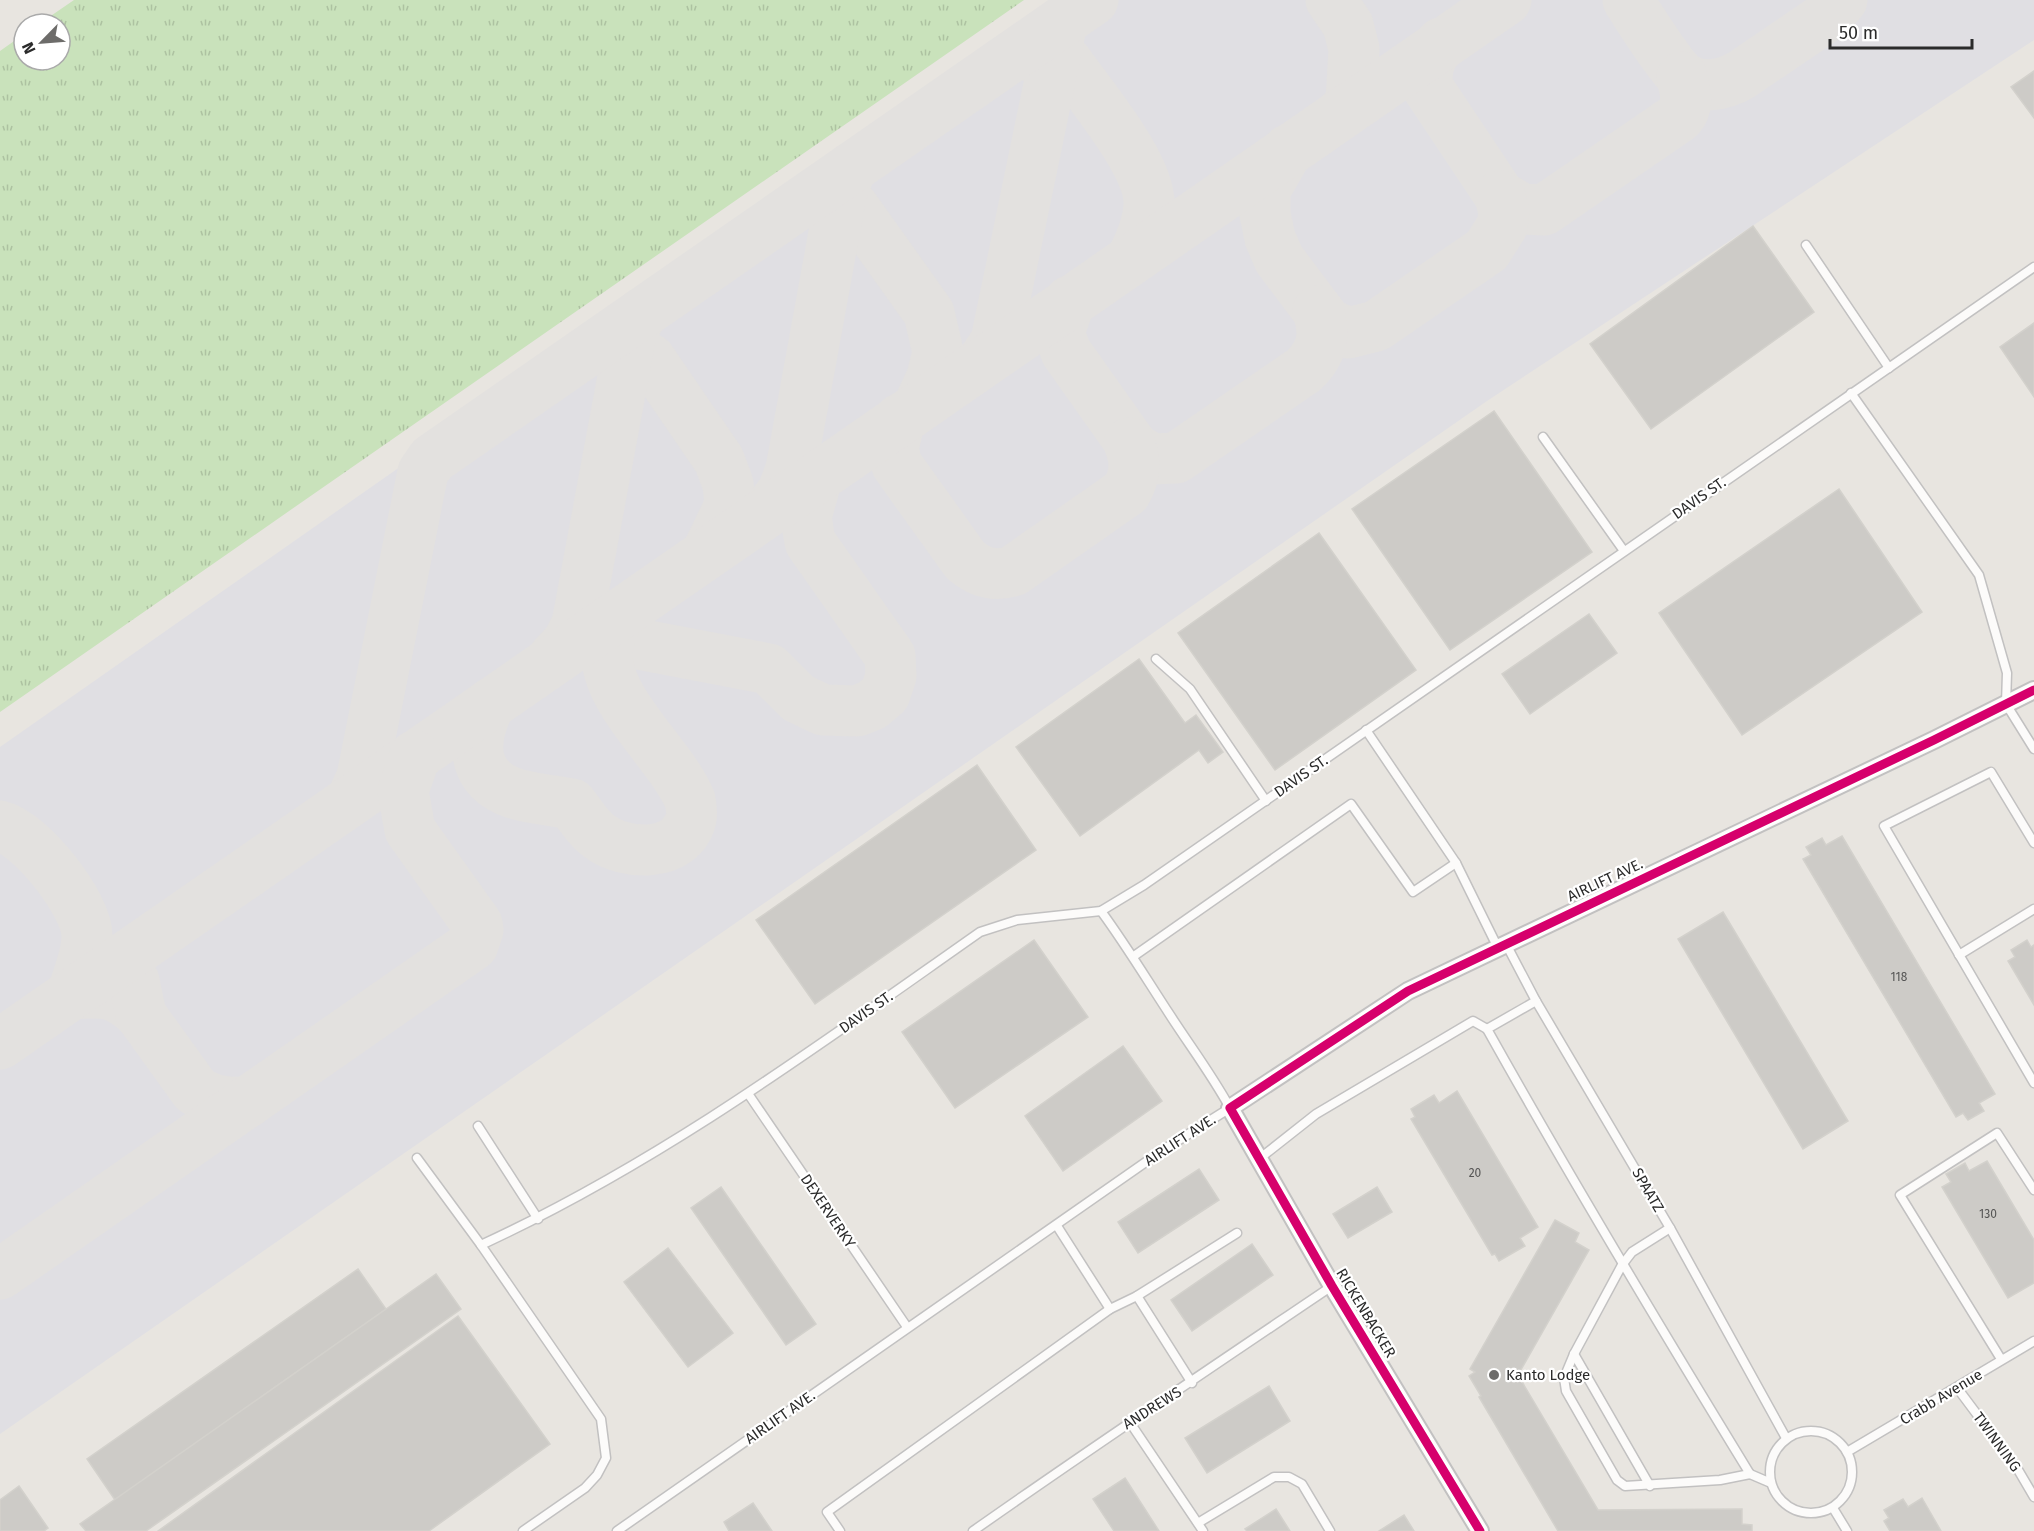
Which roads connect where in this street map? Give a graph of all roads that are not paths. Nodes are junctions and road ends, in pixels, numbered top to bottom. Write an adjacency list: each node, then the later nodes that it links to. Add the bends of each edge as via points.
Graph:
1 (1806, 245): 3 (lane)
2 (2034, 267): 3 (lane, DAVIS ST.)
3 (1889, 368): 4 (lane, DAVIS ST.)
4 (1851, 393): 6 (lane, DAVIS ST.); 10 (lane, via 1979,575 2007,674)
5 (1543, 436): 6 (lane)
6 (1624, 551): 11 (lane, DAVIS ST.)
7 (1156, 658): 13 (lane, via 1190,689)
8 (2034, 690): 10 (street, AIRLIFT AVE.)
9 (2034, 695): 10 (street, AIRLIFT AVE.)
10 (2006, 704): 12 (lane); 18 (street, AIRLIFT AVE.)
11 (1366, 730): 13 (lane, DAVIS ST.); 15 (lane, SPAATZ)
12 (2034, 749)
13 (1266, 801): 17 (lane, DAVIS ST.)
14 (2034, 843): 19 (lane, via 1991,772 1884,826)
15 (1456, 863): 18 (lane, SPAATZ); 20 (lane, via 1413,892 1351,804)
16 (2034, 909): 19 (lane)
17 (1101, 911): 20 (lane); 24 (lane, DAVIS ST., via 1017,920 980,932)
18 (1502, 946): 21 (lane, SPAATZ); 25 (street, AIRLIFT AVE., via 1408,991)
19 (1959, 955): 23 (lane)
20 (1134, 956): 25 (lane)
21 (1536, 1001): 22 (lane); 32 (lane, SPAATZ)
22 (1487, 1029): 28 (lane, via 1473,1021 1316,1114); 35 (lane)
23 (2034, 1083)
24 (749, 1095): 30 (lane, DAVIS ST.); 39 (lane, DEXERVERKY)
25 (1230, 1108): 28 (street, RICKENBACKER); 31 (lane, AIRLIFT AVE., via 1163,1150)
26 (478, 1126): 30 (lane)
27 (417, 1158): 34 (lane)
28 (1259, 1159): 36 (street, RICKENBACKER)
29 (2034, 1190): 42 (lane, via 1997,1133 1900,1195)
30 (538, 1219): 34 (lane, DAVIS ST.)
31 (1057, 1226): 38 (lane); 39 (lane, AIRLIFT AVE.)
32 (1670, 1228): 35 (lane, via 1632,1252); 46 (lane, SPAATZ)
33 (1237, 1233): 37 (lane)
34 (482, 1245): 54 (lane, via 601,1419 606,1440 606,1458 597,1475 585,1488)
35 (1622, 1265): 41 (lane); 48 (lane)
36 (1332, 1286): 43 (lane, ANDREWS); 59 (street, RICKENBACKER)
37 (1137, 1296): 38 (lane); 43 (lane)
38 (1110, 1309): 56 (lane, via 826,1512)
39 (908, 1327): 55 (lane, AIRLIFT AVE.)
40 (2034, 1341): 42 (lane, Crabb Avenue)
41 (1574, 1353): 50 (lane); 50 (lane, via 1564,1378 1566,1390 1617,1480 1625,1486)
42 (2001, 1359): 44 (lane, Crabb Avenue)
43 (1192, 1383): 45 (lane, ANDREWS)
44 (1958, 1389): 47 (lane, Crabb Avenue); 51 (lane, TWINNING)
45 (1129, 1421): 53 (lane); 57 (lane, ANDREWS)
46 (1786, 1438): 47 (lane, via 1816,1431 1839,1442); 49 (lane, via 1773,1455)
47 (1847, 1452): 52 (lane, via 1852,1464 1851,1482)
48 (1750, 1474): 49 (lane); 50 (lane)
49 (1771, 1483): 52 (lane, via 1784,1504 1796,1511 1808,1514)
50 (1650, 1486)
51 (2034, 1497)
52 (1833, 1508): 60 (lane)
53 (1200, 1527): 58 (lane, via 1274,1477 1289,1477 1302,1484)
54 (523, 1531)
55 (617, 1531)
56 (840, 1531)
57 (973, 1531)
58 (1330, 1531)
59 (1480, 1531)
60 (1847, 1531)

